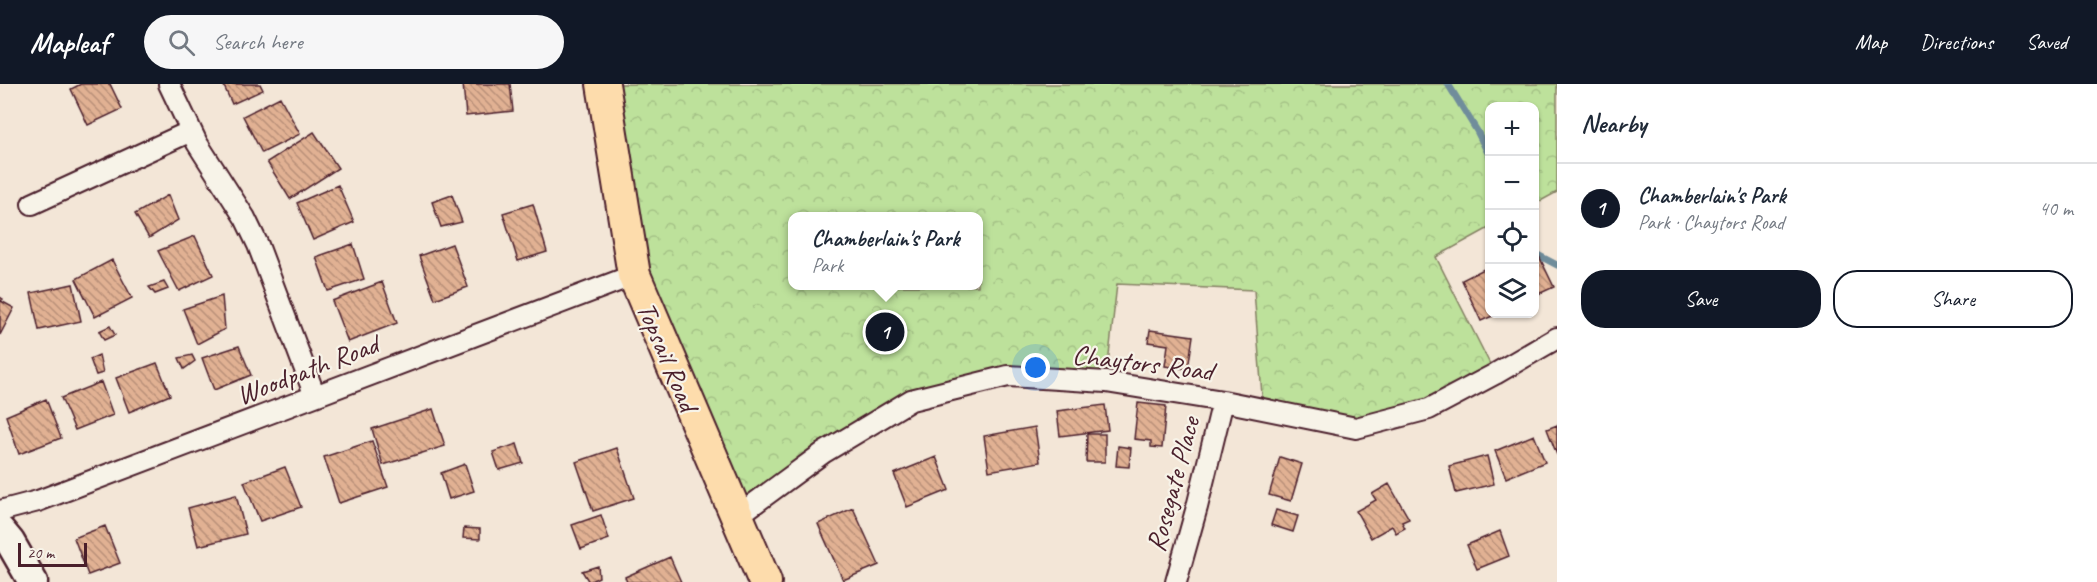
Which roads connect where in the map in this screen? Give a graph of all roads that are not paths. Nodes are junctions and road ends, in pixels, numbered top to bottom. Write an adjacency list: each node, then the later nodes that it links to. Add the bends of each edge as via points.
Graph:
1 (169, 84): 3 (street)
2 (603, 84): 5 (main road, Topsail Road)
3 (191, 131): 4 (street); 7 (street, via 258,245)
4 (32, 204)
5 (634, 275): 7 (street, Woodpath Road); 10 (main road, Topsail Road)
6 (1557, 338): 8 (street, Chaytors Road, via 1429,409 1356,428)
7 (315, 396): 9 (street, Woodpath Road, via 38,501)
8 (1223, 401): 10 (street, Chaytors Road, via 1106,382 1008,376 911,400 823,453); 14 (street, Rosegate Place)
9 (0, 511)
10 (736, 517): 13 (main road, Topsail Road)
11 (0, 530): 12 (street)
12 (33, 582)
13 (765, 582)
14 (1176, 582)

